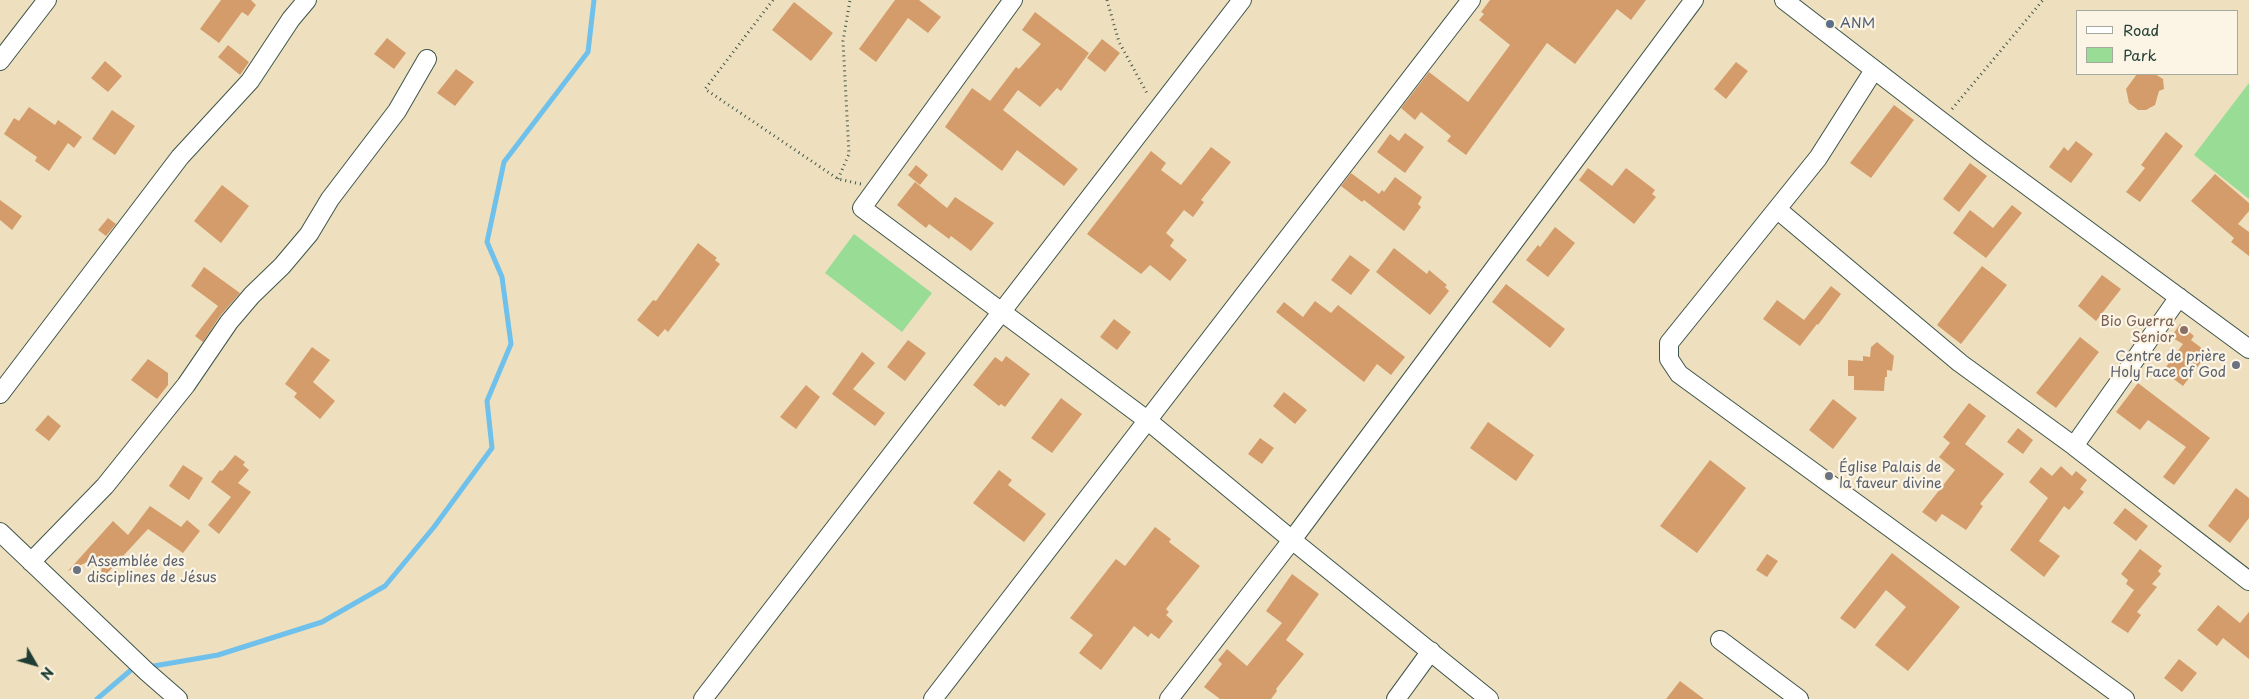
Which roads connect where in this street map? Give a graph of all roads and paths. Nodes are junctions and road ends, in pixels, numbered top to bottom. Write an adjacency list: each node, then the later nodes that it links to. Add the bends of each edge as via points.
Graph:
1 (47, 0): 13 (street)
2 (306, 0): 23 (street, via 250,81 180,157)
3 (772, 0): 17 (path, via 705,89)
4 (850, 0): 17 (path, via 843,41 850,154)
5 (1013, 0): 18 (street)
6 (1107, 0): 15 (path, via 1119,42)
7 (1242, 0): 15 (street)
8 (1471, 0): 24 (street)
9 (1694, 0): 27 (street)
10 (1784, 0): 14 (street)
11 (2042, 0): 16 (path)
12 (428, 59): 28 (street, via 397,111 330,199 309,234 229,322 186,385 105,486)
13 (0, 61)
14 (1874, 70): 16 (street); 19 (street, via 1818,158)
15 (1156, 111): 21 (street)
16 (1942, 122): 20 (street)
17 (838, 179): 18 (path)
18 (876, 187): 21 (street, via 862,208)
19 (1778, 210): 25 (street, via 1960,362); 39 (street, via 1669,343 1669,359 1679,374)
20 (2179, 297): 22 (street); 25 (street)
21 (1002, 313): 24 (street); 33 (street)
22 (2249, 349)
23 (0, 394)
24 (1147, 420): 27 (street); 34 (street)
25 (2074, 446): 29 (street)
26 (0, 532): 28 (street)
27 (1292, 540): 31 (street); 35 (street)
28 (31, 562): 32 (street)
29 (2249, 581)
30 (1720, 640): 38 (street)
31 (1431, 651): 36 (street); 37 (street)
32 (178, 699)
33 (703, 699)
34 (933, 699)
35 (1169, 699)
36 (1396, 699)
37 (1489, 699)
38 (1799, 699)
39 (2125, 699)

